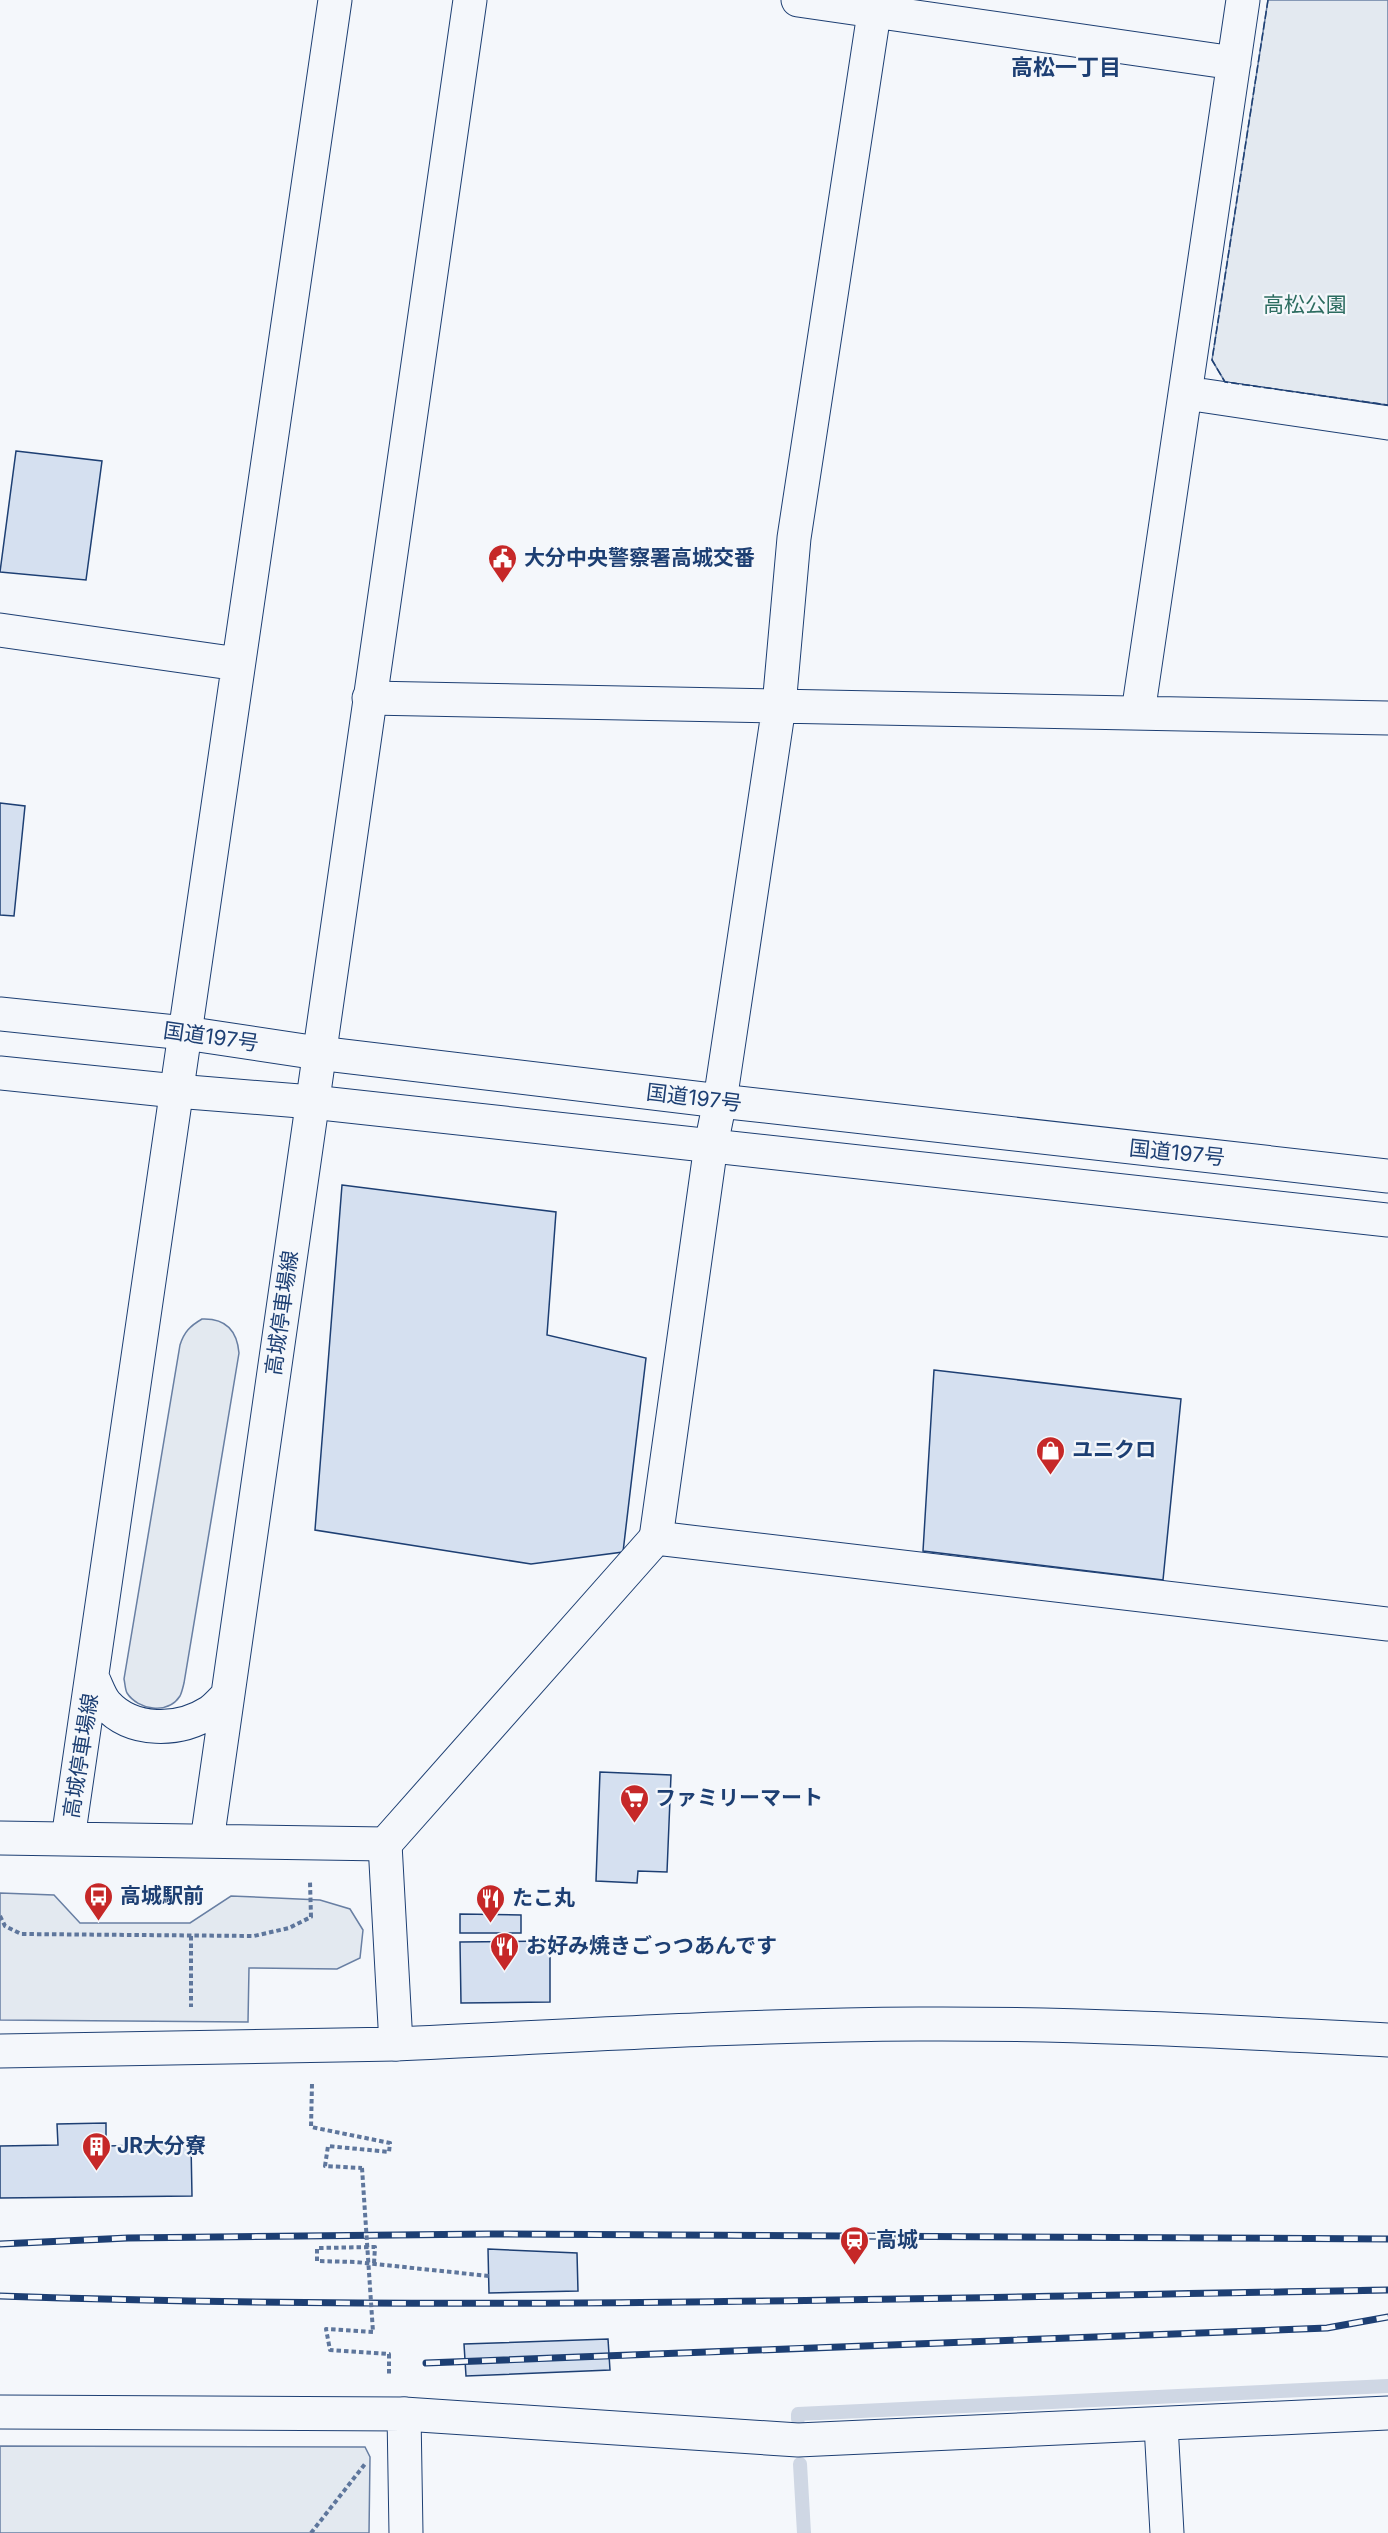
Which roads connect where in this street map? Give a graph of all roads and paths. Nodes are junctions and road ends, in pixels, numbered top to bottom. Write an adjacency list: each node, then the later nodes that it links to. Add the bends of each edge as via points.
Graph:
1 (335, 0): 10 (main road, 高城停車場線)
2 (470, 0): 11 (main road, 高城停車場線)
3 (798, 0): 5 (main road)
4 (1244, 0): 6 (main road)
5 (876, 6): 6 (main road); 12 (main road, via 794,538)
6 (1234, 63): 7 (main road)
7 (1186, 393): 8 (main road); 13 (main road)
8 (1388, 423)
9 (0, 630): 10 (main road)
10 (238, 664): 16 (main road, 高城停車場線)
11 (369, 698): 12 (main road); 17 (main road, 高城停車場線)
12 (779, 706): 13 (main road); 20 (main road)
13 (1138, 713): 14 (main road)
14 (1388, 718)
15 (0, 1014): 16 (main road, 国道197号)
16 (185, 1033): 17 (main road, 国道197号); 19 (main road, 高城停車場線)
17 (318, 1053): 20 (main road, 国道197号); 21 (main road, 高城停車場線)
18 (0, 1073): 19 (main road, 国道197号)
19 (176, 1091): 21 (main road, 国道197号); 27 (main road, 高城停車場線)
20 (720, 1101): 22 (main road); 23 (main road, 国道197号)
21 (312, 1102): 22 (main road, 国道197号); 28 (main road, 高城停車場線)
22 (711, 1145): 24 (main road, 国道197号); 25 (main road)
23 (1388, 1176)
24 (1388, 1220)
25 (656, 1538): 26 (main road); 33 (main road)
26 (1388, 1624)
27 (93, 1679): 28 (main road, via 105,1703 124,1719 153,1728 183,1723 211,1712); 30 (main road, 高城停車場線)
28 (227, 1696): 31 (main road, 高城停車場線)
29 (0, 1838): 30 (main road)
30 (68, 1839): 31 (main road, 高城停車場線)
31 (207, 1841): 32 (main road)
32 (309, 1842): 33 (main road); 35 (path, via 311,1917 289,1928 254,1936)
33 (385, 1844): 37 (main road)
34 (0, 1916): 35 (path, via 5,1926 21,1934)
35 (190, 1936): 39 (path)
36 (1388, 2040): 37 (main road, via 1177,2029 919,2024)
37 (396, 2044): 38 (main road)
38 (313, 2046): 39 (main road); 41 (path, bridge, via 311,2127 390,2143 389,2152 328,2146 325,2166 362,2168)
39 (191, 2048): 40 (main road)
40 (0, 2051)
41 (367, 2248): 42 (path, bridge, via 375,2247); 42 (path, via 317,2248 317,2261); 44 (path, bridge, via 374,2331 326,2329 330,2350)
42 (374, 2263): 43 (path)
43 (489, 2277)
44 (389, 2354)
45 (0, 2412): 47 (main road)
46 (1388, 2413): 48 (main road)
47 (404, 2414): 48 (main road, via 798,2440); 49 (path); 50 (main road)
48 (1161, 2425): 51 (main road)
49 (311, 2533)
50 (406, 2533)
51 (1167, 2533)

